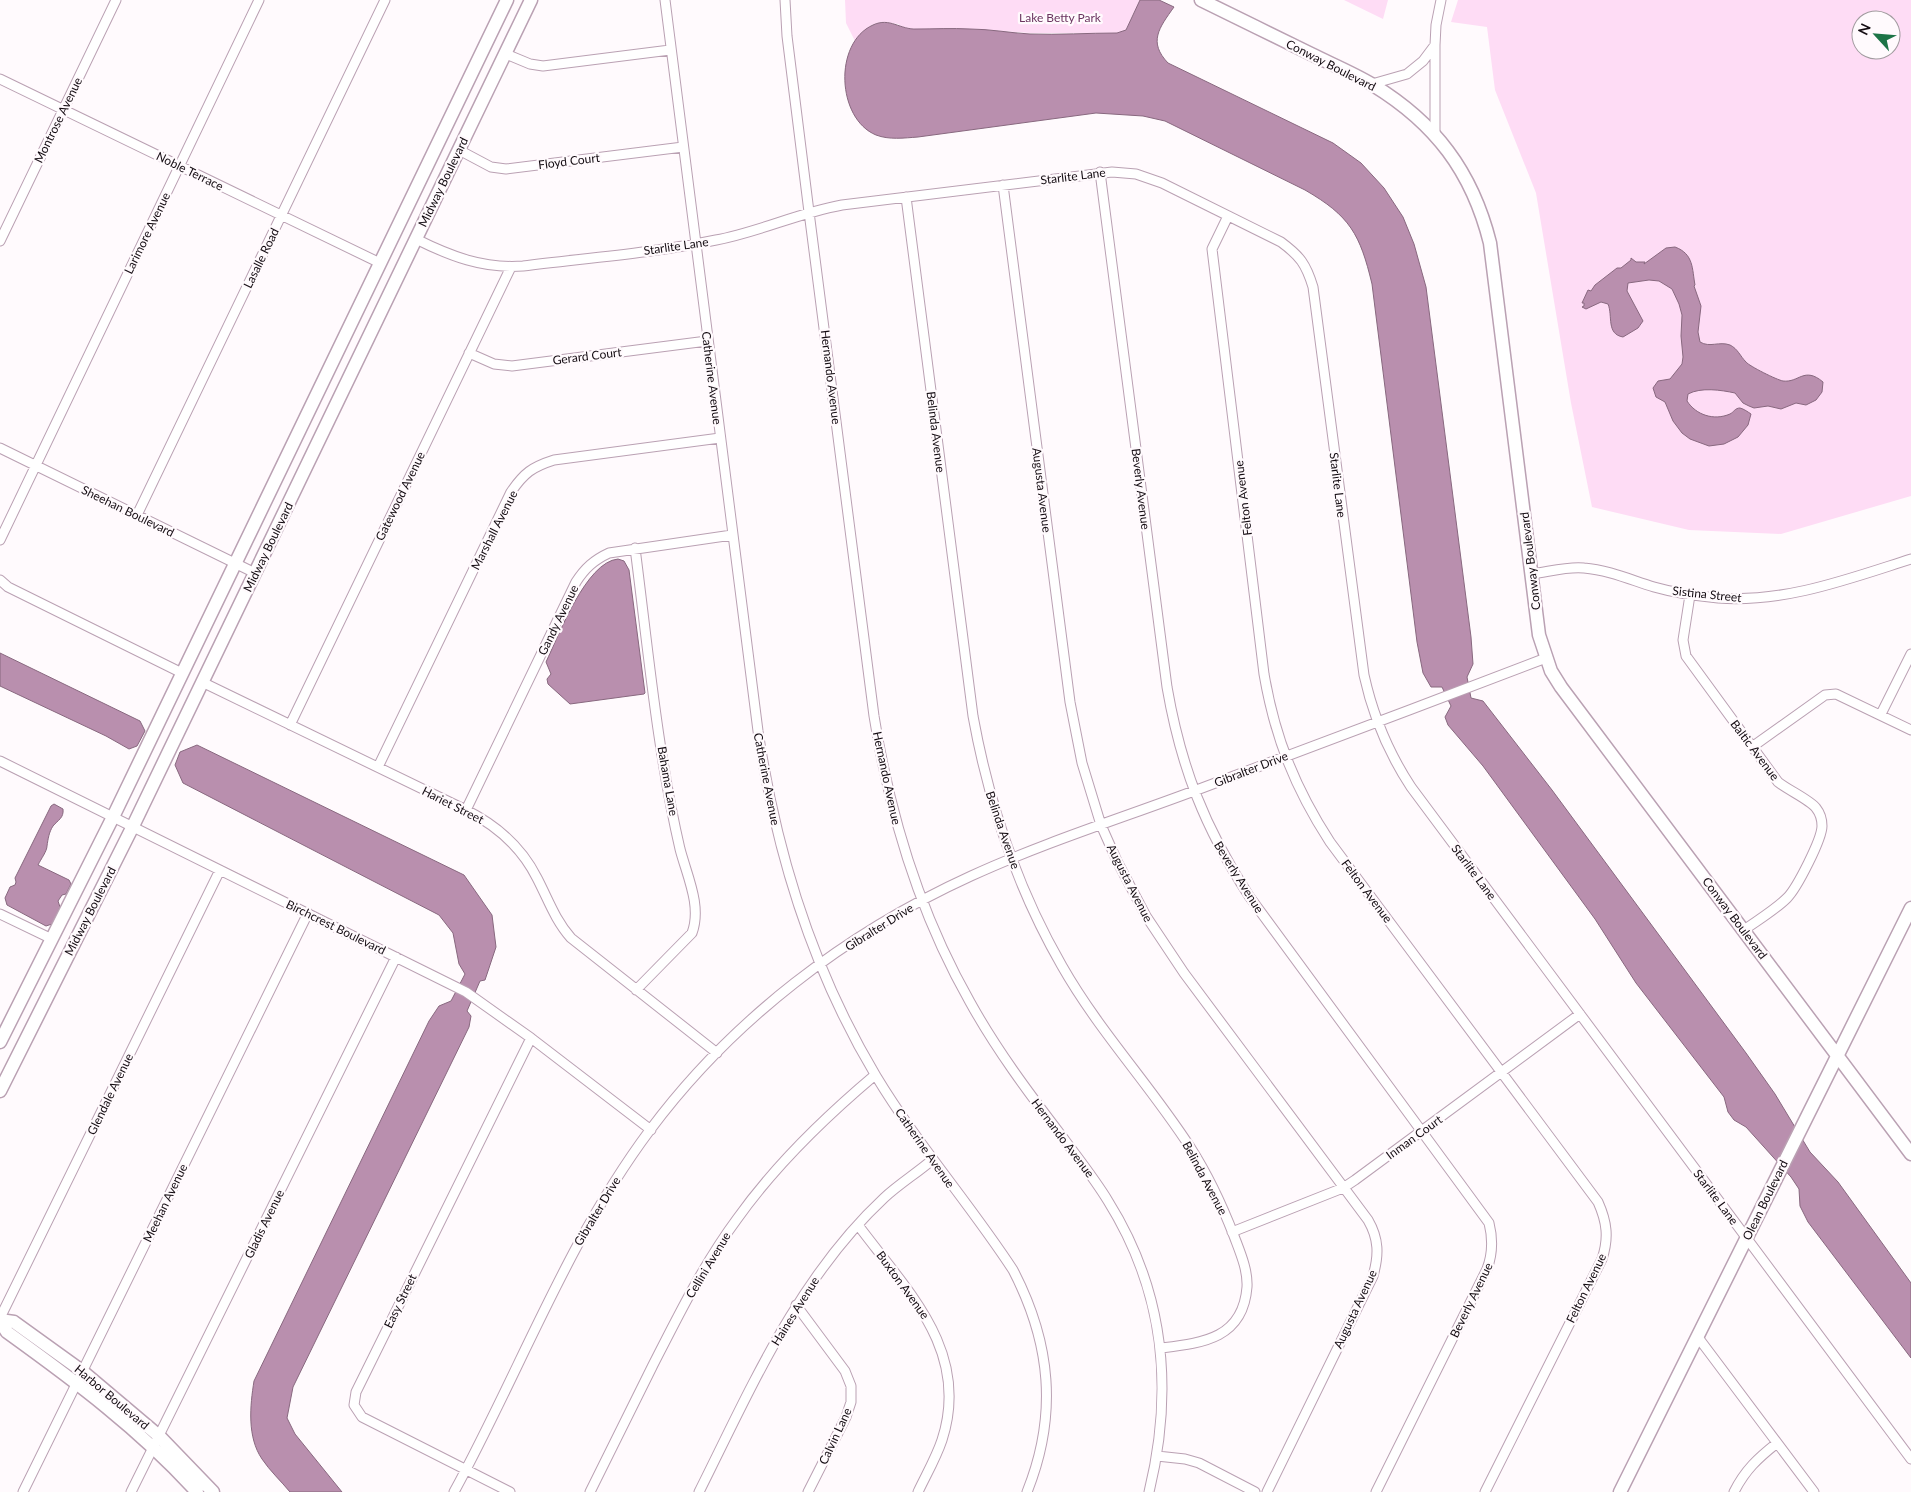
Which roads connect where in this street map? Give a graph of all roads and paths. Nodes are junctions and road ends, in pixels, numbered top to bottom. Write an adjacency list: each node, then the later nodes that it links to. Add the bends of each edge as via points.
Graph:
1 (116, 0): 15 (street, Montrose Avenue)
2 (259, 0): 19 (street, Larimore Avenue)
3 (385, 0): 24 (street, Lasalle Road)
4 (507, 0): 29 (street, Midway Boulevard)
5 (531, 0): 12 (street, Midway Boulevard)
6 (664, 0): 11 (street, Catherine Avenue)
7 (785, 0): 23 (street, Hernando Avenue)
8 (1201, 0): 14 (street, Conway Boulevard)
9 (1441, 0): 10 (street)
10 (1435, 45): 14 (street, via 1407,74); 16 (street)
11 (670, 50): 12 (street, via 543,66); 17 (street, Catherine Avenue)
12 (506, 54): 18 (street, Midway Boulevard)
13 (0, 79): 15 (street, Noble Terrace)
14 (1372, 84): 16 (street, Conway Boulevard)
15 (63, 110): 19 (street, Noble Terrace); 27 (street, Montrose Avenue)
16 (1435, 134): 43 (street, Conway Boulevard, via 1468,183 1490,242)
17 (682, 147): 18 (street, Floyd Court, via 506,169 491,167); 28 (street, Catherine Avenue)
18 (458, 150): 26 (street, Midway Boulevard)
19 (179, 166): 24 (street, Noble Terrace); 35 (street, Larimore Avenue)
20 (1100, 172): 21 (street, Starlite Lane); 25 (street, Starlite Lane, via 1124,172 1148,178); 58 (street, Beverly Avenue, via 1167,688 1177,739)
21 (1003, 185): 22 (street, Starlite Lane); 61 (street, Augusta Avenue, via 1070,702 1082,763)
22 (906, 197): 23 (street, Starlite Lane); 63 (street, Belinda Avenue, via 973,716 988,787)
23 (809, 212): 28 (street, Starlite Lane, via 738,235); 65 (street, Hernando Avenue, via 877,735 897,825)
24 (281, 216): 29 (street, Noble Terrace); 36 (street, Lasalle Road)
25 (1228, 216): 51 (street, Starlite Lane, via 1281,242 1297,254 1308,269 1313,287 1361,660); 55 (street, Felton Avenue, via 1212,249 1264,674)
26 (416, 239): 30 (street, Starlite Lane, via 458,258 489,266); 42 (street, Midway Boulevard)
27 (0, 241)
28 (695, 244): 30 (street, Starlite Lane); 31 (street, Catherine Avenue)
29 (380, 263): 41 (street, Midway Boulevard)
30 (510, 267): 32 (street, Gatewood Avenue)
31 (708, 341): 32 (street, Gerard Court, via 512,366 494,364); 33 (street, Catherine Avenue)
32 (469, 353): 52 (street, Gatewood Avenue)
33 (720, 438): 37 (street, Catherine Avenue); 57 (street, Marshall Avenue, via 554,460 537,465 523,475 511,492)
34 (0, 448): 35 (street, Sheehan Boulevard)
35 (35, 465): 36 (street, Sheehan Boulevard); 38 (street)
36 (137, 515): 41 (street, Sheehan Boulevard)
37 (732, 535): 39 (street, Gandy Avenue); 72 (street, Catherine Avenue, via 769,794 788,871)
38 (0, 540)
39 (635, 548): 59 (street, Gandy Avenue, via 609,553 595,560 576,582); 73 (street, Bahama Lane, via 666,779 696,906 692,934)
40 (1911, 560): 45 (street, Sistina Street, via 1790,594 1744,599)
41 (236, 564): 42 (street, Sheehan Boulevard); 48 (street, Midway Boulevard)
42 (255, 573): 49 (street, Midway Boulevard)
43 (1531, 574): 45 (street, Sistina Street, via 1583,567); 47 (street, Conway Boulevard, via 1539,635)
44 (0, 580): 48 (street, via 8,587)
45 (1690, 595): 54 (street, Baltic Avenue, via 1682,640 1686,656)
46 (1911, 654): 50 (street)
47 (1546, 658): 51 (street, Gibralter Drive); 69 (street, Conway Boulevard, via 1561,687)
48 (182, 673): 60 (street, Midway Boulevard)
49 (202, 682): 52 (street, Hariet Street); 62 (street, Midway Boulevard)
50 (1881, 714): 53 (street); 54 (street, via 1836,694 1825,695)
51 (1377, 722): 55 (street, Gibralter Drive); 74 (street, Starlite Lane, via 1411,786)
52 (290, 725): 57 (street, Hariet Street)
53 (1911, 730)
54 (1752, 747): 69 (street, Baltic Avenue, via 1778,782 1815,806 1821,816 1822,827 1820,838 1794,889 1786,899)
55 (1285, 757): 58 (street, Gibralter Drive); 79 (street, Felton Avenue, via 1330,842)
56 (0, 761): 60 (street, Birchcrest Boulevard)
57 (378, 767): 59 (street, Hariet Street)
58 (1193, 791): 61 (street, Gibralter Drive); 83 (street, Beverly Avenue, via 1218,844 1249,896)
59 (466, 810): 73 (street, Hariet Street, via 494,827 519,851 536,876 554,916 571,938)
60 (113, 817): 62 (street, Birchcrest Boulevard); 70 (street, Midway Boulevard)
61 (1102, 825): 63 (street, Gibralter Drive); 86 (street, Augusta Avenue, via 1131,889 1162,943)
62 (133, 826): 64 (street, Birchcrest Boulevard); 81 (street, Midway Boulevard)
63 (1011, 859): 65 (street, Gibralter Drive); 88 (street, Belinda Avenue, via 1063,969 1189,1146 1213,1188)
64 (220, 870): 68 (street, Birchcrest Boulevard); 91 (street, Glendale Avenue)
65 (922, 900): 72 (street, Gibralter Drive); 93 (street, Hernando Avenue, via 956,976 990,1036 1121,1222 1144,1274)
66 (1911, 908): 78 (street, Olean Boulevard)
67 (0, 914): 70 (street)
68 (308, 914): 71 (street, Birchcrest Boulevard); 94 (street, Meehan Avenue)
69 (1744, 930): 78 (street, Conway Boulevard)
70 (52, 939): 76 (street, Midway Boulevard)
71 (396, 957): 75 (street, Birchcrest Boulevard, via 483,1002); 95 (street, Gladis Avenue)
72 (820, 964): 77 (street, Gibralter Drive); 80 (street, Catherine Avenue)
73 (636, 990): 77 (street, Hariet Street)
74 (1580, 1014): 79 (street, Inman Court); 89 (street, Starlite Lane)
75 (531, 1038): 82 (street, Birchcrest Boulevard); 99 (street, Easy Street, via 356,1392 354,1405 362,1416)
76 (0, 1042)
77 (717, 1053): 82 (street, Gibralter Drive)
78 (1838, 1056): 84 (street, Conway Boulevard); 89 (street, Olean Boulevard)
79 (1501, 1073): 83 (street, Inman Court); 115 (street, Felton Avenue, via 1598,1202 1605,1218 1607,1236 1602,1259)
80 (875, 1074): 85 (street, Catherine Avenue); 106 (street, Cellini Avenue, via 793,1150 721,1242 675,1322)
81 (0, 1091)
82 (651, 1130): 99 (street, Gibralter Drive, via 613,1183 572,1253)
83 (1423, 1131): 86 (street, Inman Court); 114 (street, Beverly Avenue, via 1489,1222 1493,1240 1491,1259)
84 (1911, 1154)
85 (932, 1160): 87 (street, Haines Avenue, via 885,1197); 110 (street, Catherine Avenue, via 1013,1270 1036,1325 1045,1367 1046,1418 1040,1452)
86 (1343, 1188): 88 (street, Inman Court); 113 (street, Augusta Avenue, via 1373,1229 1378,1247 1376,1267)
87 (858, 1225): 90 (street, Haines Avenue); 109 (street, Buxton Avenue, via 928,1318 946,1365 949,1404 945,1429)
88 (1232, 1232): 93 (street, Belinda Avenue, via 1247,1285 1239,1315 1228,1329 1214,1338)
89 (1747, 1238): 92 (street, Olean Boulevard); 98 (street, Starlite Lane)
90 (796, 1305): 107 (street, Haines Avenue); 108 (street, Calvin Lane, via 845,1371 850,1386 851,1402 846,1416)
91 (0, 1320): 94 (street, Harbor Boulevard, via 14,1322)
92 (1697, 1336): 96 (street); 116 (street, Olean Boulevard)
93 (1160, 1348): 97 (street, Hernando Avenue, via 1162,1402)
94 (80, 1377): 95 (street, Harbor Boulevard); 100 (street, Meehan Avenue)
95 (156, 1441): 101 (street, Gladis Avenue); 102 (street, Harbor Boulevard); 103 (street, Harbor Boulevard)
96 (1777, 1443): 117 (street, via 1752,1463); 118 (street)
97 (1157, 1456): 111 (street, Hernando Avenue); 112 (street, via 1199,1464)
98 (1911, 1459)
99 (466, 1470): 104 (street, Gibralter Drive); 105 (street, Easy Street)
100 (22, 1492)
101 (131, 1492)
102 (197, 1492)
103 (213, 1492)
104 (454, 1492)
105 (510, 1492)
106 (590, 1492)
107 (699, 1492)
108 (808, 1492)
109 (918, 1492)
110 (1027, 1492)
111 (1149, 1492)
112 (1255, 1492)
113 (1267, 1492)
114 (1376, 1492)
115 (1485, 1492)
116 (1620, 1492)
117 (1734, 1492)
118 (1814, 1492)

